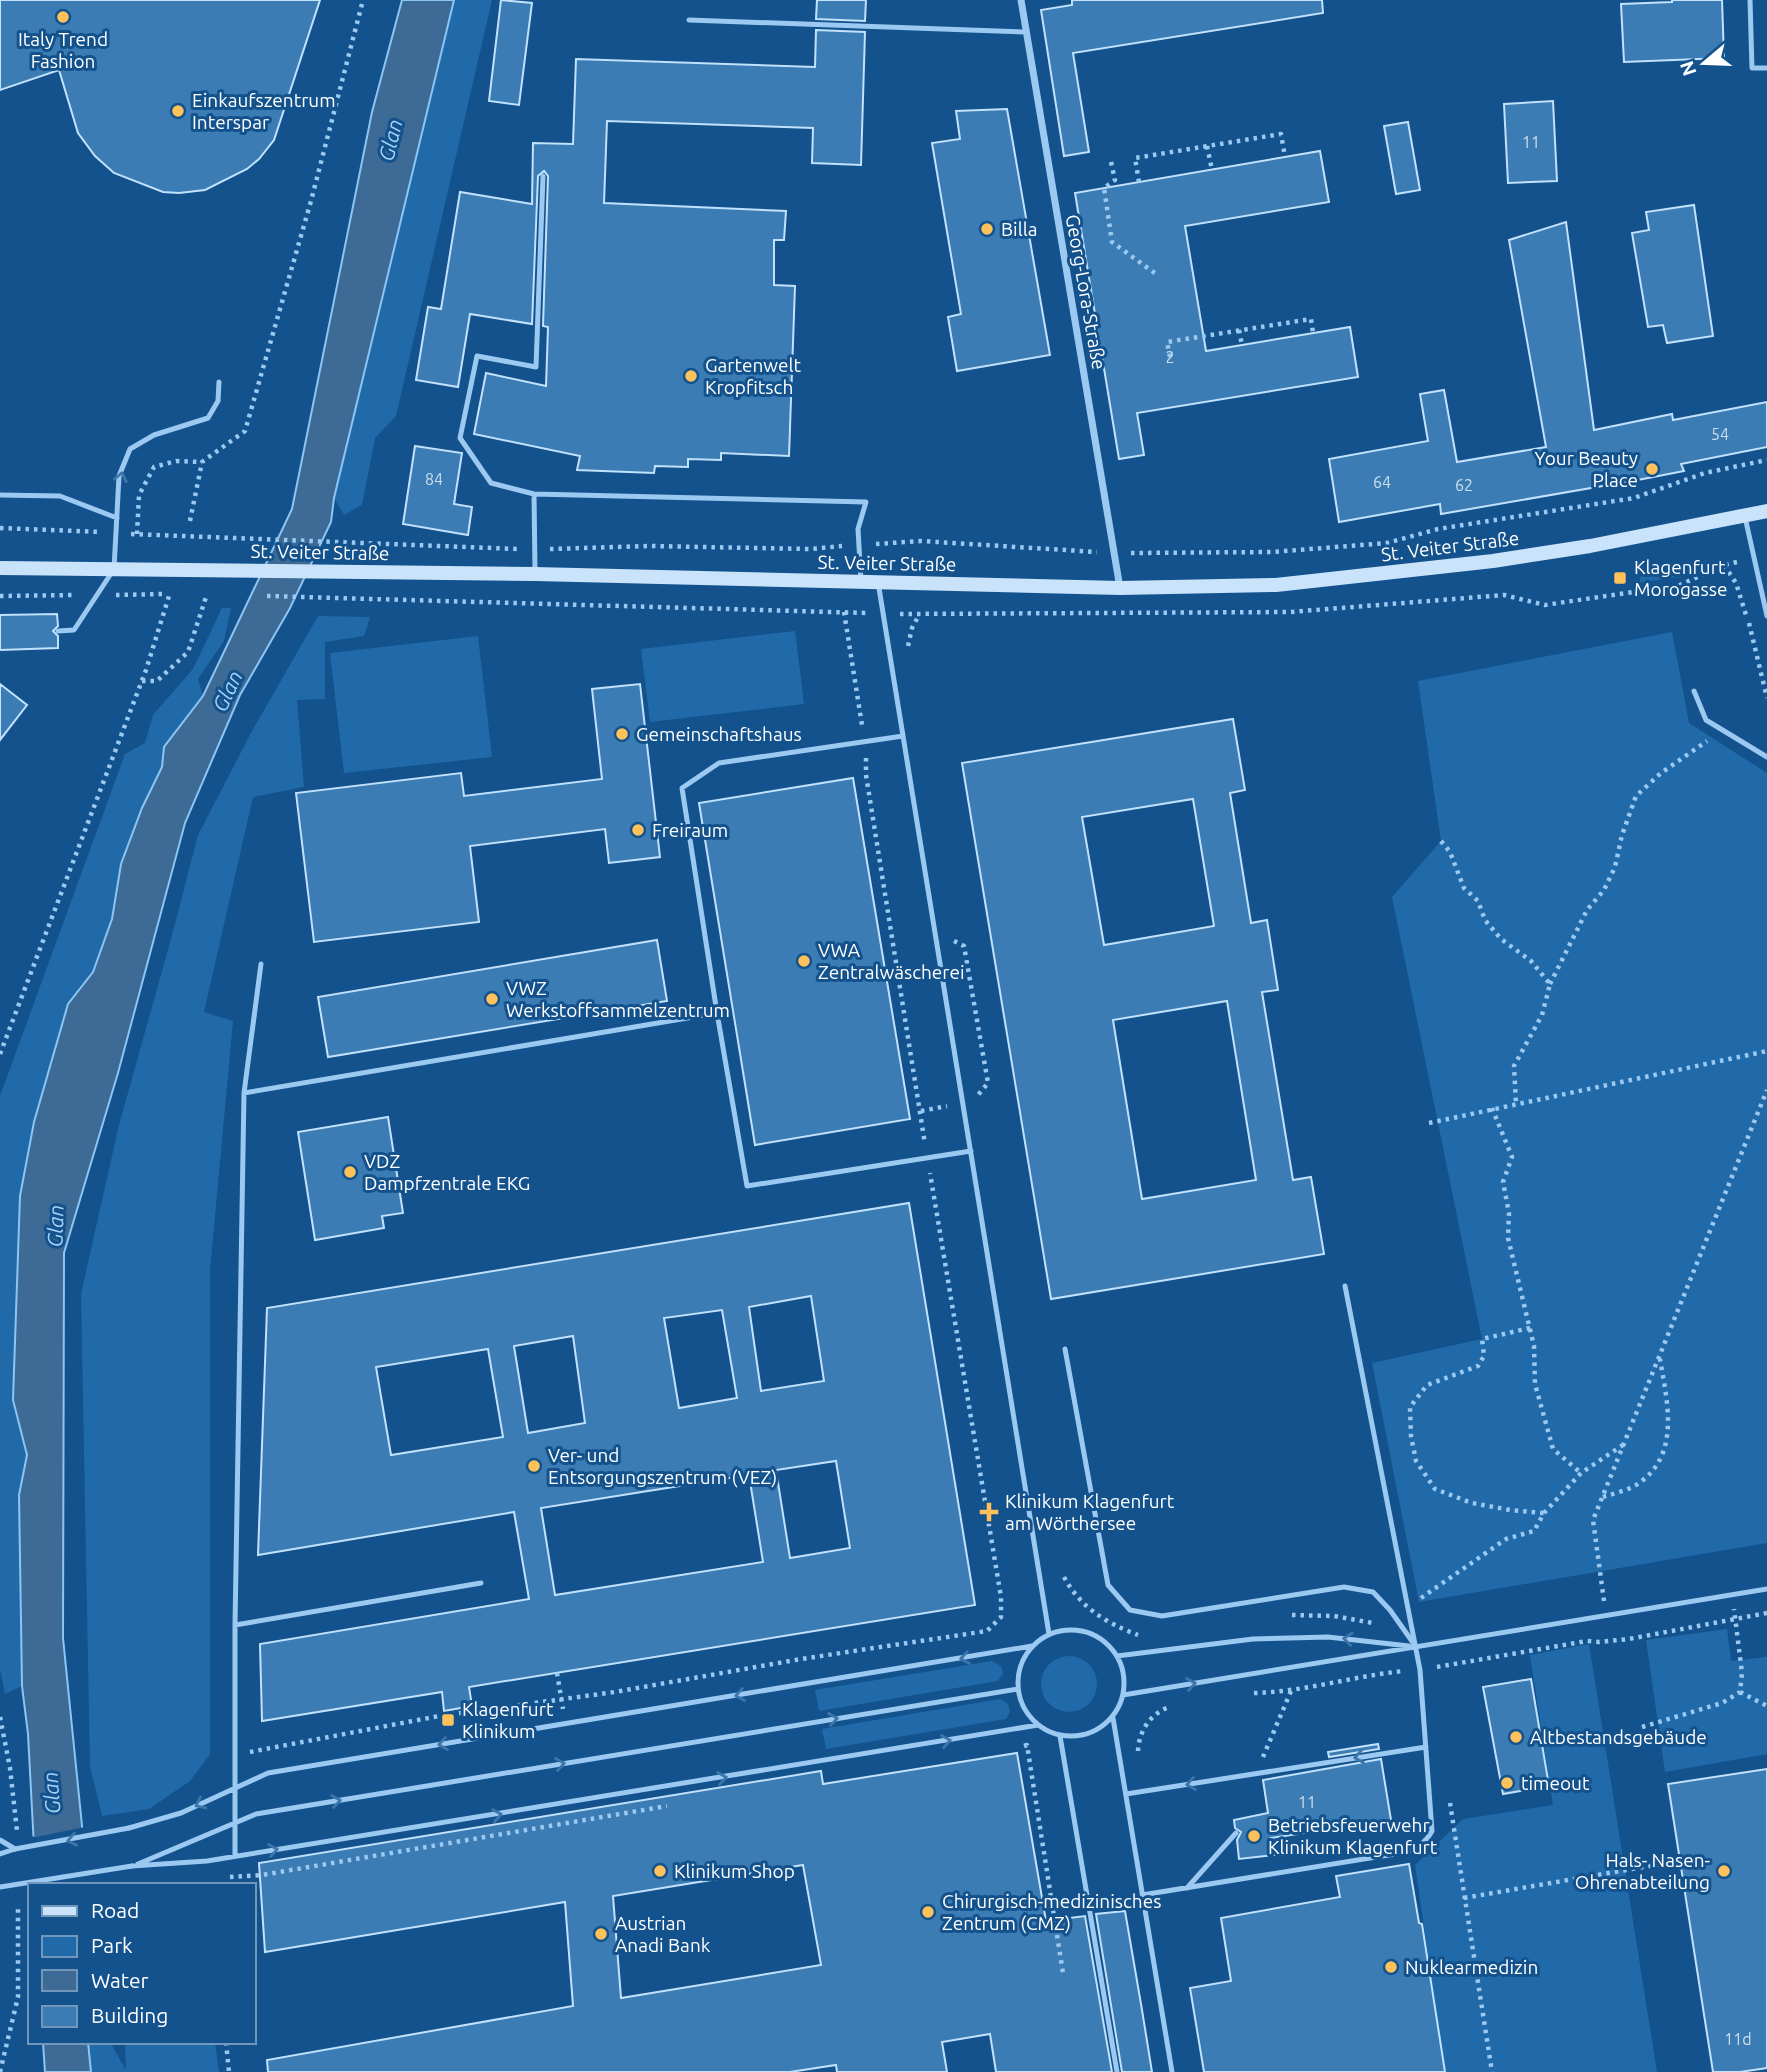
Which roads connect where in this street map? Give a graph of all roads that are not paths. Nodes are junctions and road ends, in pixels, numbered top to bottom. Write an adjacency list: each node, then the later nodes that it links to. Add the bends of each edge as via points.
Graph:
1 (1021, 0): 4 (street, Georg-Lora-Straße)
2 (1750, 0): 5 (lane, via 1752,68)
3 (690, 20): 4 (lane)
4 (1026, 32): 18 (street, Georg-Lora-Straße)
5 (1767, 68)
6 (543, 176): 8 (lane, via 536,367 477,356 460,438 491,483)
7 (219, 382): 12 (lane, one-way to 7, via 119,476 130,449 154,435 208,418 218,401)
8 (534, 494): 15 (lane); 16 (lane, via 866,502 858,529)
9 (0, 495): 12 (lane, via 60,496)
10 (1767, 512): 11 (main road, St. Veiter Straße)
11 (1745, 517): 18 (main road, St. Veiter Straße, via 1479,563 1276,585); 19 (lane)
12 (117, 518): 14 (lane)
13 (0, 568): 14 (main road, St. Veiter Straße)
14 (114, 569): 15 (main road, St. Veiter Straße); 20 (lane, via 74,630)
15 (535, 574): 16 (main road, St. Veiter Straße)
16 (860, 582): 17 (main road, St. Veiter Straße)
17 (878, 582): 18 (main road, St. Veiter Straße); 22 (lane)
18 (1120, 588)
19 (1767, 616)
20 (58, 631)
21 (1694, 691): 23 (lane, via 1706,720)
22 (903, 736): 25 (lane, via 719,763 682,788); 27 (lane)
23 (1767, 757)
24 (261, 964): 26 (lane)
25 (718, 1013): 26 (lane); 27 (lane, via 747,1186)
26 (244, 1093): 32 (lane)
27 (971, 1152): 33 (lane)
28 (1345, 1286): 35 (lane)
29 (1065, 1349): 35 (lane, via 1108,1585 1130,1610 1162,1616 1344,1587 1373,1592)
30 (481, 1583): 32 (lane)
31 (1767, 1589): 35 (lane)
32 (235, 1625): 43 (lane)
33 (1049, 1634): 34 (lane); 36 (lane, via 1076,1630 1099,1637)
34 (1032, 1646): 37 (lane, via 1020,1667); 43 (lane, one-way to 43, via 268,1773)
35 (1416, 1646): 36 (lane, one-way to 36, via 1328,1637 1253,1639); 38 (lane, one-way to 35); 42 (lane)
36 (1118, 1656): 38 (lane, via 1124,1674)
37 (1018, 1689): 40 (lane, via 1024,1710); 45 (lane, one-way to 37, via 256,1814)
38 (1123, 1695): 39 (lane)
39 (1113, 1718): 41 (lane, via 1088,1734); 44 (lane)
40 (1038, 1725): 41 (lane); 50 (lane, one-way to 40)
41 (1060, 1736): 55 (lane)
42 (1426, 1747): 44 (lane, one-way to 44); 53 (lane, via 1432,1831 1418,1848)
43 (235, 1787): 45 (lane); 48 (lane, one-way to 48, bridge, via 181,1813 129,1828)
44 (1126, 1794): 54 (lane)
45 (235, 1823): 50 (lane); 51 (lane)
46 (1236, 1833): 53 (lane)
47 (0, 1840): 48 (lane)
48 (15, 1849): 49 (lane)
49 (0, 1854)
50 (235, 1856): 51 (lane)
51 (132, 1866): 52 (lane, bridge)
52 (0, 1887)
53 (1187, 1888): 54 (lane)
54 (1142, 1895): 56 (lane)
55 (1117, 2072)
56 (1172, 2072)

